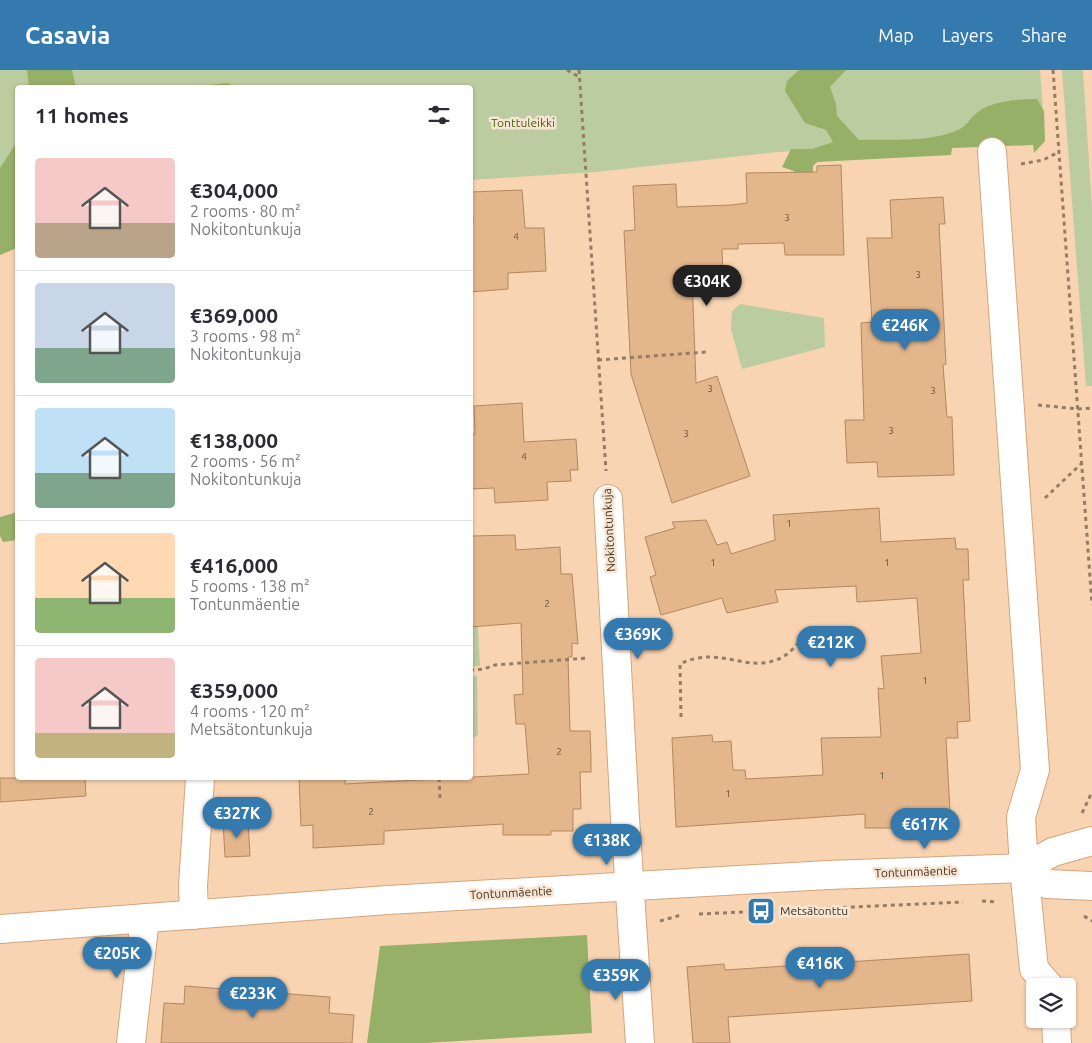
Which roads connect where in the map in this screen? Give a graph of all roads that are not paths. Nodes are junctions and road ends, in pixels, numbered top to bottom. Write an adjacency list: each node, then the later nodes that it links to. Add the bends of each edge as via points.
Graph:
1 (992, 159): 5 (street, via 1035,770 1021,817)
2 (608, 499): 6 (street, Nokitontunkuja)
3 (200, 780): 8 (street)
4 (1092, 842): 5 (street, Tontunmäentie, via 1053,852)
5 (1024, 868): 6 (street, Tontunmäentie); 7 (street, via 1047,884); 11 (street, via 1034,969)
6 (629, 886): 8 (street, Tontunmäentie); 14 (street, Nokitontunkuja)
7 (1092, 886)
8 (194, 915): 9 (street, Tontunmäentie)
9 (145, 918): 10 (street, Tontunmäentie); 13 (street)
10 (0, 929)
11 (1042, 978)
12 (1056, 1028): 15 (street)
13 (131, 1043)
14 (640, 1043)
15 (1057, 1043)

